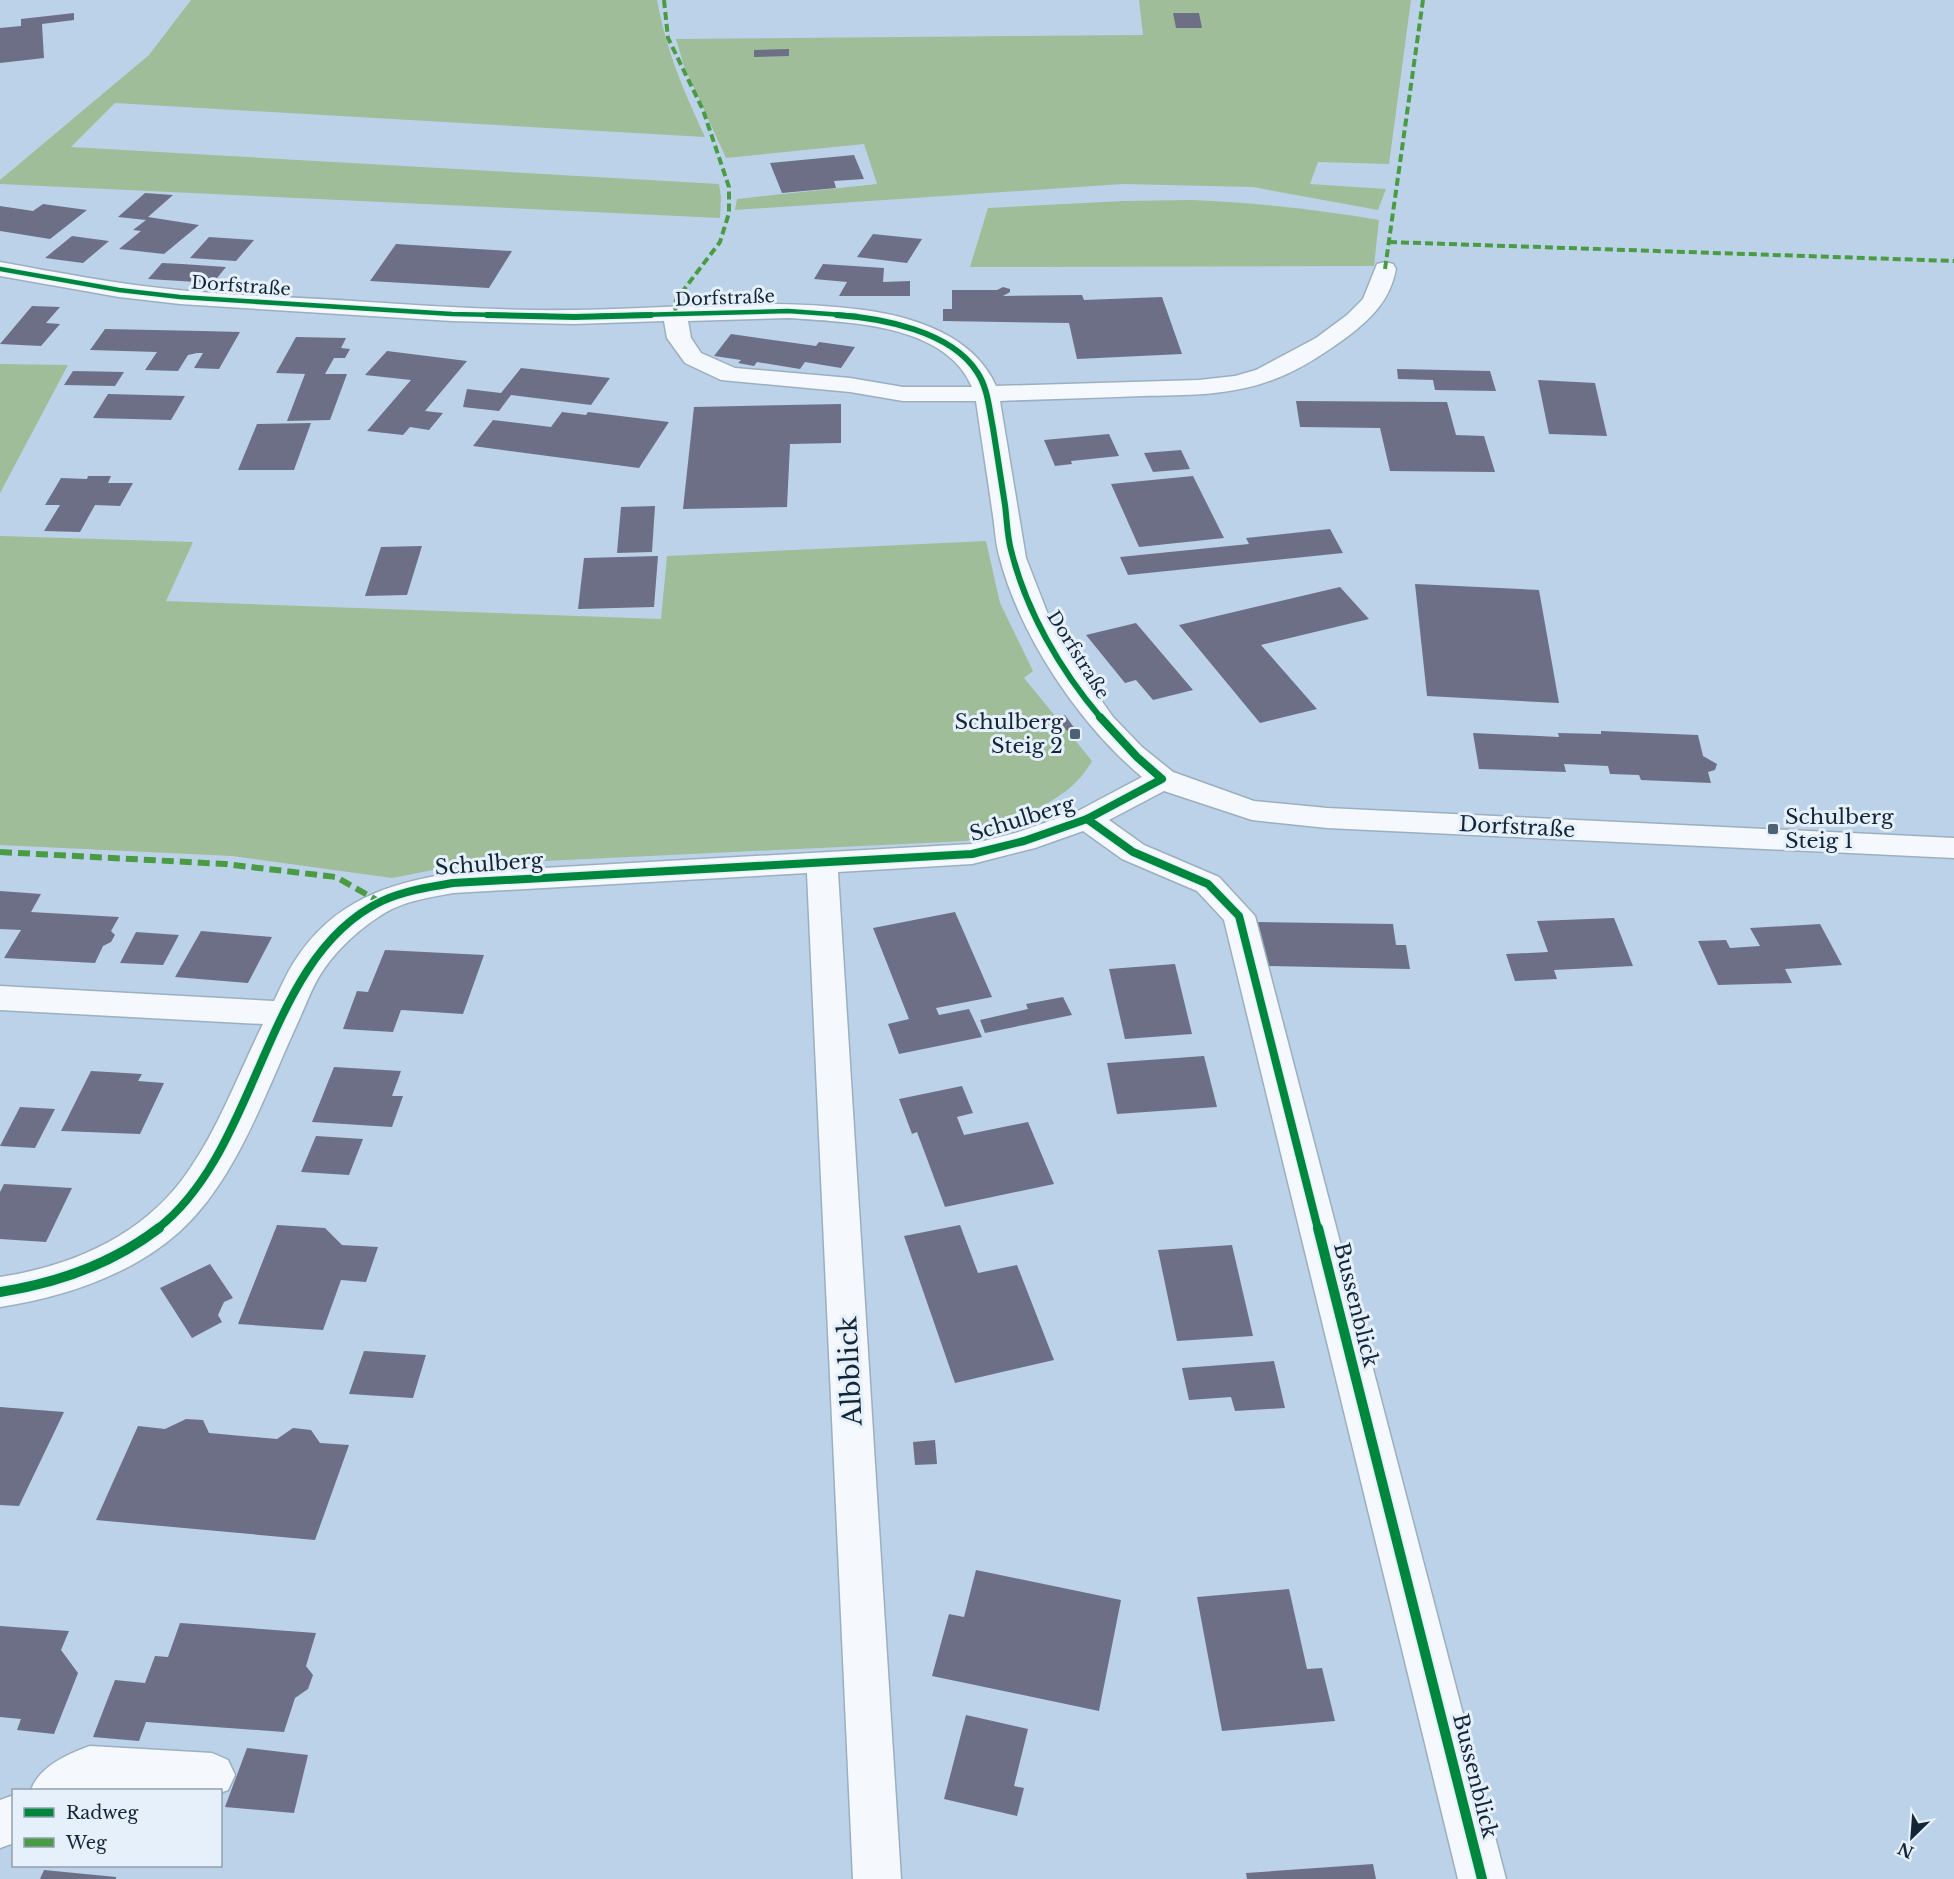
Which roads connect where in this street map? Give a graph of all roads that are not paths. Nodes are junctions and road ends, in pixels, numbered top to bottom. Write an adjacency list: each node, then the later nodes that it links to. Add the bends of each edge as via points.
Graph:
1 (0, 269): 3 (street, Dorfstraße, via 180,297 452,314)
2 (1385, 269): 4 (street, via 1373,302 1355,320 1324,343 1264,375 1199,387)
3 (675, 315): 4 (street, Dorfstraße, via 788,311 865,317 902,326 938,339 960,354 977,371); 4 (street, via 679,338 693,358 730,375 850,385 903,394)
4 (987, 394): 5 (street, Dorfstraße, via 1013,558 1033,612 1055,654 1103,723)
5 (1162, 779): 6 (street, Schulberg); 7 (street, Dorfstraße, via 1252,810 1327,818)
6 (1087, 819): 8 (street, Schulberg, via 1024,842 972,854); 15 (street, Bussenblick, via 1132,852 1208,884 1239,916)
7 (1954, 848)
8 (822, 863): 10 (street, Schulberg, via 453,883 418,889 380,902 330,939 309,965); 14 (street, Albblick)
9 (0, 998): 10 (street)
10 (285, 1013): 11 (street, Schulberg, via 211,1169 182,1206 154,1233 107,1259 68,1277)
11 (0, 1292)
12 (212, 1775): 13 (street, via 90,1767)
13 (57, 1789)
14 (877, 1879)
15 (1482, 1879)

